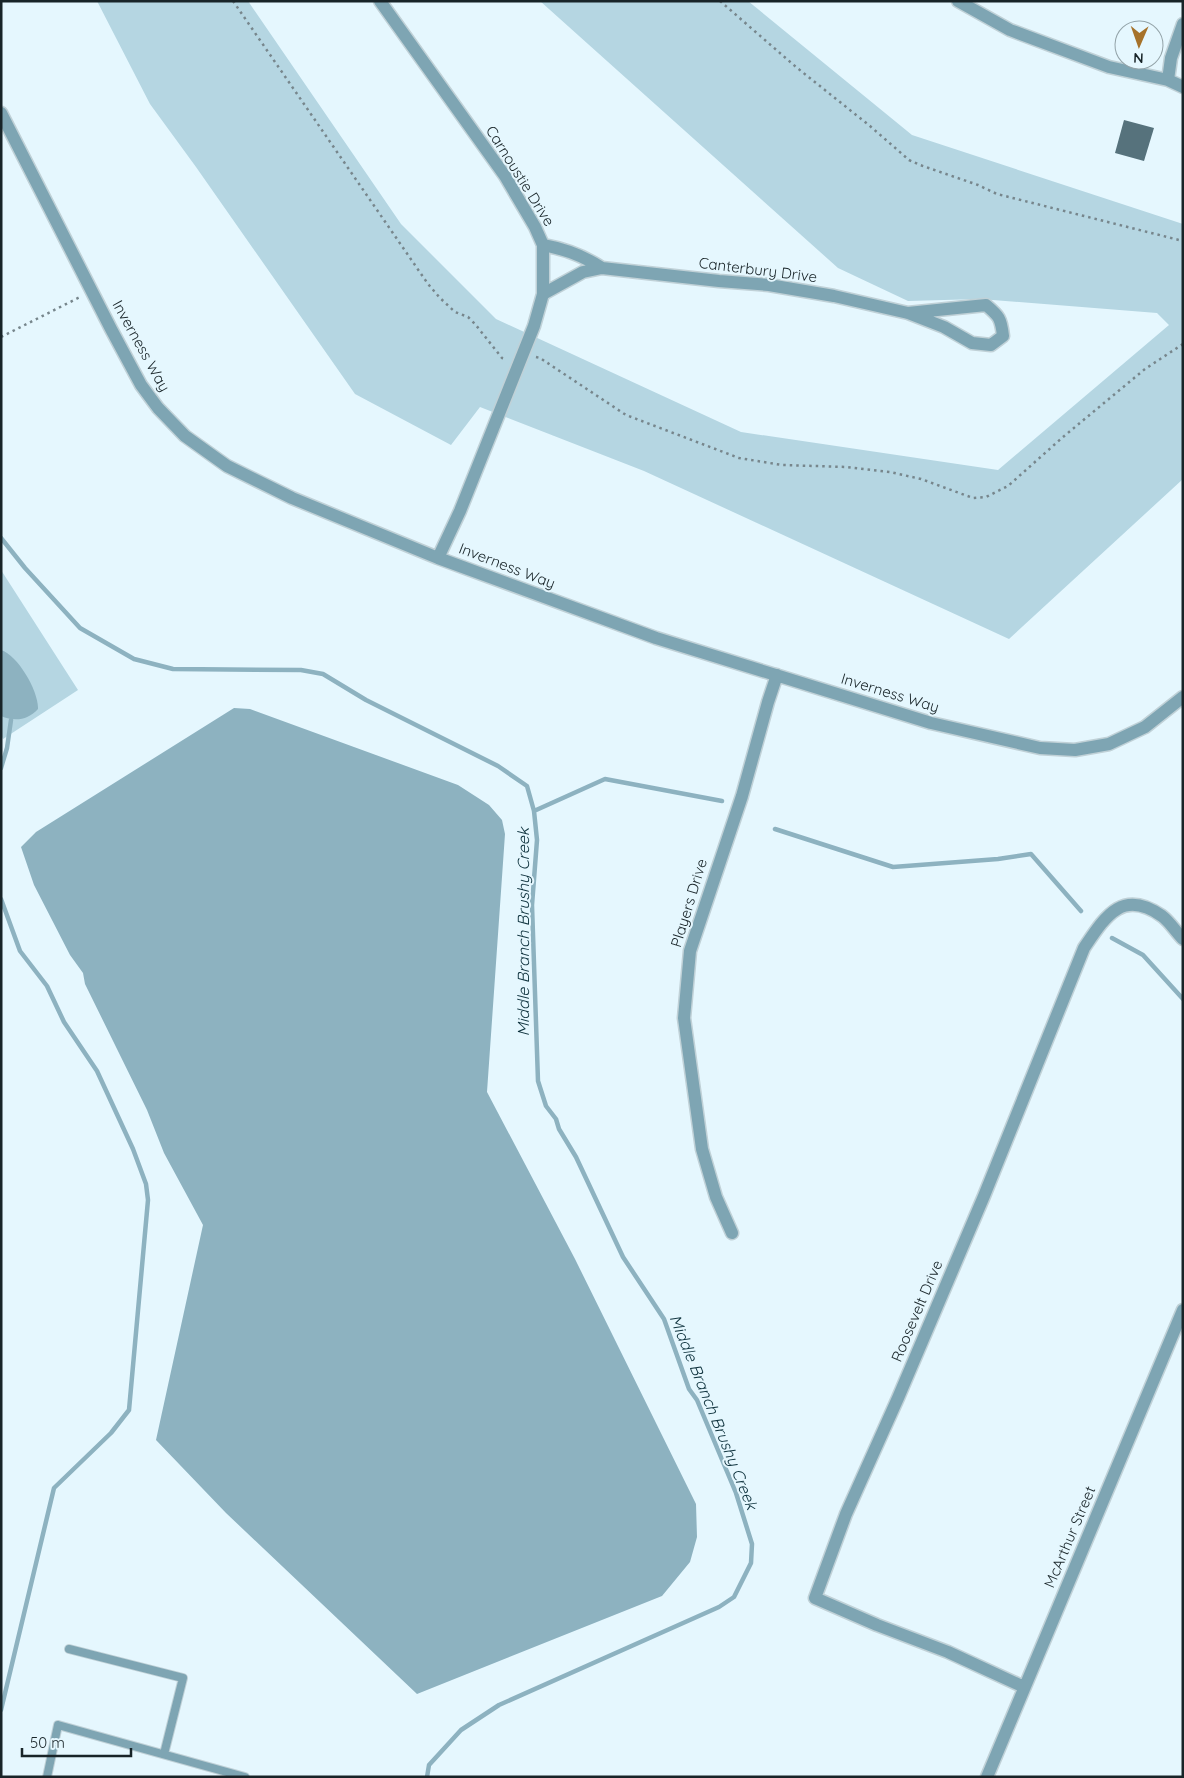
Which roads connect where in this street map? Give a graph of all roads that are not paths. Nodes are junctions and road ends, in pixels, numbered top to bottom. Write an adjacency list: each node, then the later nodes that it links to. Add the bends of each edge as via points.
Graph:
1 (380, 1): 7 (street, Carnoustie Drive, via 505,176)
2 (958, 1): 4 (street, via 1010,30 1109,67)
3 (1183, 24): 4 (street, via 1171,58)
4 (1168, 80): 5 (street)
5 (1183, 87)
6 (1, 114): 11 (street, Inverness Way, via 141,385 158,408 186,436 227,466 292,498)
7 (543, 245): 8 (street, Canterbury Drive, via 574,253); 9 (street, Carnoustie Drive)
8 (602, 268): 9 (street, Canterbury Drive, via 583,272); 10 (street, Canterbury Drive, via 768,285)
9 (543, 294): 11 (street, Carnoustie Drive, via 522,359)
10 (908, 313): 10 (street, Canterbury Drive, via 944,327 972,343 991,345 1003,336 1002,321 986,305)
11 (438, 558): 12 (street, Inverness Way, via 656,638)
12 (778, 675): 13 (street, Inverness Way, via 931,723 1040,748 1075,750 1109,744 1145,727); 15 (street, Players Drive, via 690,951 684,1018 702,1149 716,1197)
13 (1183, 697)
14 (1183, 939): 18 (street, Roosevelt Drive, via 1163,917 1142,905 1123,905 1109,915 1084,948 984,1196 846,1514 815,1598)
15 (732, 1233)
16 (1183, 1310): 18 (street, McArthur Street)
17 (70, 1649): 19 (lane, via 183,1678)
18 (1024, 1687): 22 (street, McArthur Street)
19 (164, 1754): 20 (lane, via 58,1725); 21 (lane)
20 (47, 1777)
21 (245, 1777)
22 (987, 1777)

